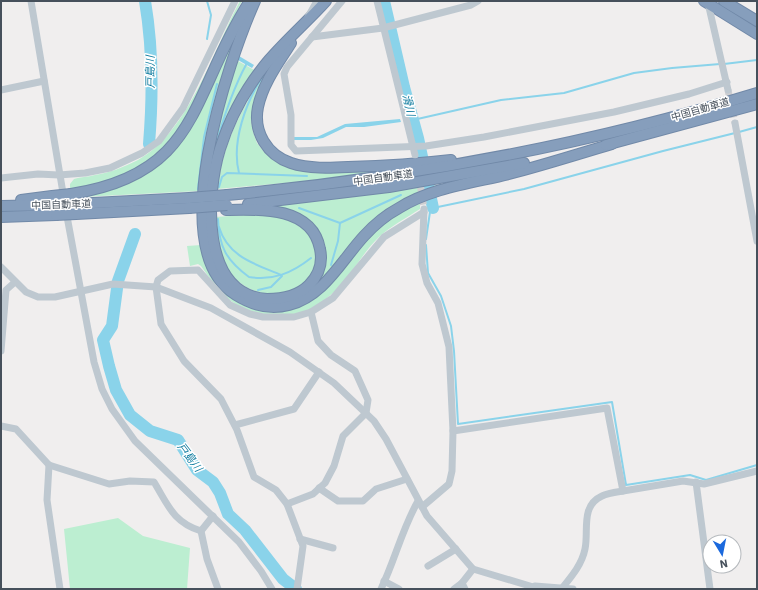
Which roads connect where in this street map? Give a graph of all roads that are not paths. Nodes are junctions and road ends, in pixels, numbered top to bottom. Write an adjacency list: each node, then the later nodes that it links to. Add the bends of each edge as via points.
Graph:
1 (31, 1): 17 (street)
2 (235, 1): 28 (street, via 183,108 158,141 142,153 110,168)
3 (250, 1): 30 (highway, via 223,48 197,109 171,147 150,165 127,179)
4 (255, 1): 24 (highway, via 237,44 218,105 208,154 203,206 205,240 211,265 226,287 247,302 272,308 306,299 333,275 372,228 390,213 413,201 441,190)
5 (317, 1): 13 (street)
6 (326, 1): 13 (highway)
7 (342, 1): 16 (street)
8 (377, 1): 14 (street)
9 (478, 1): 14 (street)
10 (724, 1): 12 (highway)
11 (706, 2): 15 (highway); 18 (street)
12 (757, 21)
13 (304, 24): 26 (highway, via 270,78 258,106 260,137 275,156 302,166 343,168 430,162 501,151); 32 (highway, via 260,72 232,119 216,165 211,222 218,261 230,281 242,290 257,297 273,299 297,294 310,284 318,272 321,259 317,238 307,226 280,212)
14 (383, 28): 16 (street); 25 (street)
15 (757, 34)
16 (312, 37): 25 (street, via 284,74 291,115 292,149 302,152)
17 (44, 81): 19 (street); 28 (street)
18 (727, 82): 20 (street); 25 (street, via 690,94 614,112 484,137)
19 (1, 90)
20 (728, 90)
21 (757, 93): 26 (highway, 中国自動車道, via 611,133)
22 (757, 104): 24 (highway, 中国自動車道)
23 (735, 123): 37 (street)
24 (612, 144): 32 (highway, 中国自動車道, via 514,165 389,187 276,202)
25 (413, 147): 27 (street)
26 (525, 152): 32 (highway, 中国自動車道)
27 (416, 155)
28 (59, 175): 29 (street, via 38,174); 41 (street)
29 (1, 178)
30 (73, 199): 33 (highway, bridge); 35 (highway, 中国自動車道)
31 (1, 202): 33 (highway)
32 (227, 204): 35 (highway, 中国自動車道, bridge); 35 (highway)
33 (54, 205): 34 (highway, 中国自動車道); 35 (highway, 中国自動車道, bridge, via 76,214); 36 (highway, 中国自動車道)
34 (1, 206)
35 (189, 206)
36 (1, 217)
37 (757, 238)
38 (1, 267): 39 (street)
39 (16, 282): 41 (street, via 26,292 38,297); 43 (street, via 6,290)
40 (156, 287): 41 (street, via 113,284); 42 (street, via 158,280 170,272 198,270 230,304 250,314 277,318); 45 (street, via 210,308 255,331); 48 (street, via 161,324 184,361 221,399)
41 (81, 292): 58 (street, via 94,362 102,389 112,409 135,441)
42 (312, 312): 46 (street, via 318,341 331,355 355,372 368,400); 49 (street, via 341,290 384,237 424,210 422,264 426,282 438,303 449,347)
43 (2, 321): 44 (street)
44 (1, 351)
45 (319, 372): 46 (street); 48 (street, via 294,409)
46 (366, 413): 52 (street, via 386,439); 54 (street, via 343,436 334,466)
47 (1, 426): 50 (street, via 16,429)
48 (235, 426): 56 (street, via 254,477 276,490)
49 (453, 431): 55 (street, via 607,408); 57 (street, via 452,471 449,484)
50 (49, 465): 59 (street, via 110,484 130,481 154,482 176,518 190,528); 70 (street, via 47,500)
51 (757, 471): 53 (street, via 704,484)
52 (407, 479): 54 (street, via 376,489 363,501 338,501); 57 (street)
53 (696, 482): 55 (street, via 682,481); 77 (street)
54 (320, 488): 56 (street, via 314,494)
55 (623, 491): 69 (street, via 602,496 589,508 585,550 575,573)
56 (287, 504): 60 (street)
57 (420, 504): 62 (street, via 437,529); 65 (street, via 409,517)
58 (213, 516): 59 (street); 72 (street, via 239,542)
59 (201, 531): 71 (street, via 207,559)
60 (300, 539): 61 (street); 66 (street, via 303,546)
61 (333, 548)
62 (456, 549): 63 (street); 64 (street)
63 (428, 566)
64 (473, 569): 67 (street); 68 (street)
65 (384, 581): 73 (street); 74 (street)
66 (298, 586)
67 (464, 586): 75 (street)
68 (537, 587): 69 (street)
69 (563, 587): 76 (street)
70 (60, 589)
71 (218, 589)
72 (272, 589)
73 (380, 589)
74 (399, 589)
75 (454, 589)
76 (573, 589)
77 (710, 589)

